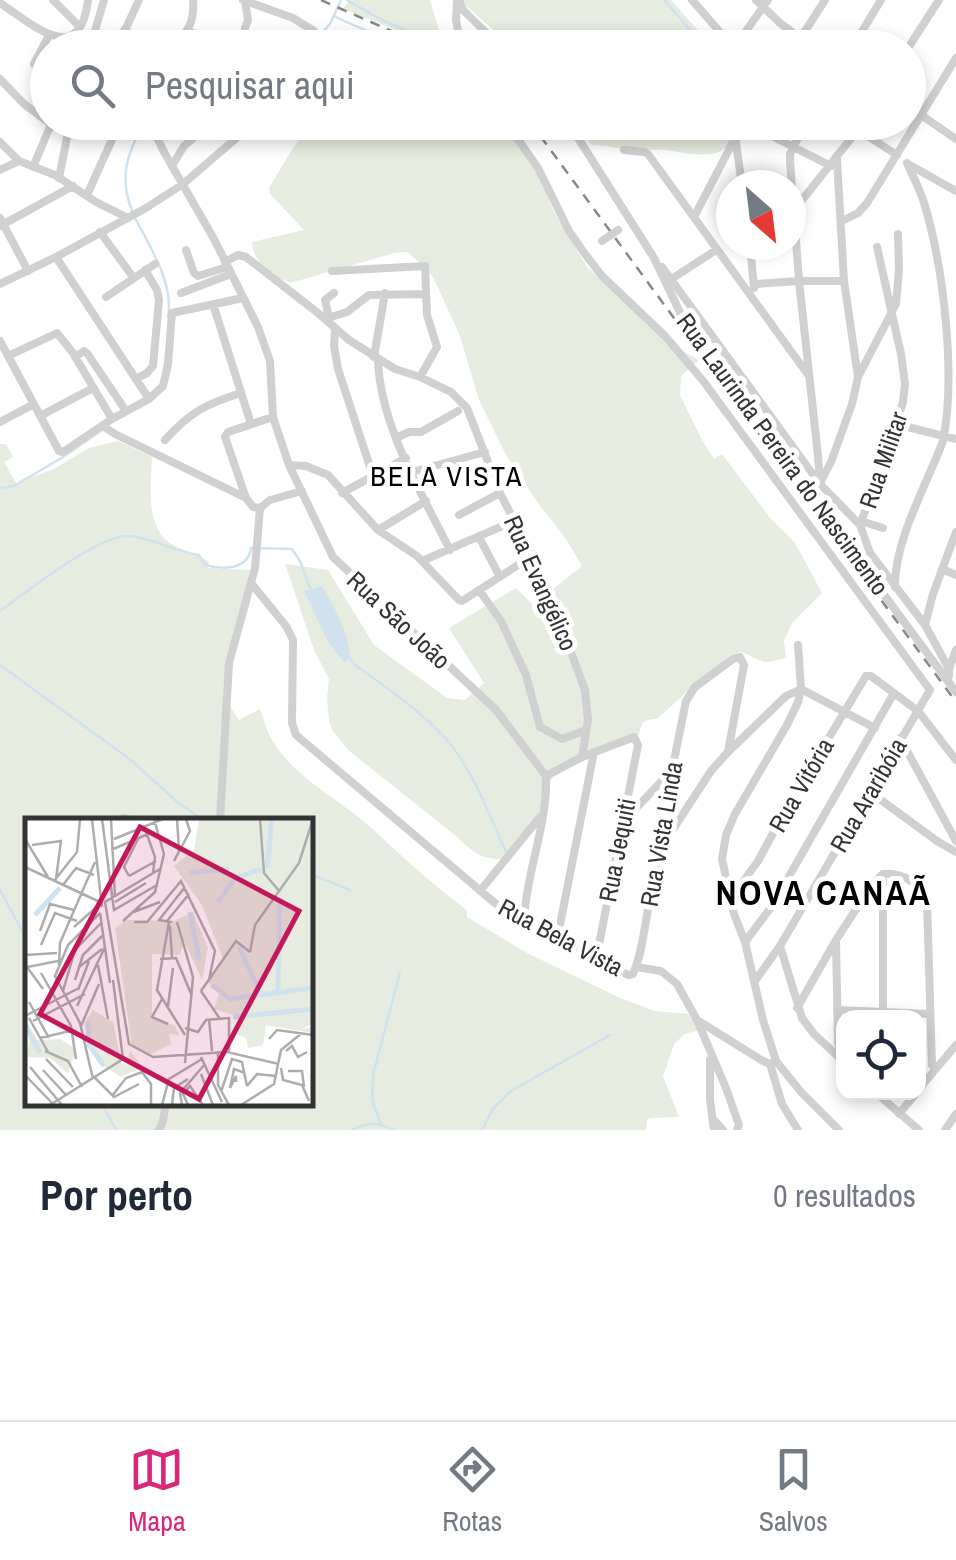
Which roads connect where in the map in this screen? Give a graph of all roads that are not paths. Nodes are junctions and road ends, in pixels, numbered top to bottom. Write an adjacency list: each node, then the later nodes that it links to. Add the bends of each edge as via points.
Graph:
1 (53, 0): 15 (street)
2 (88, 0): 15 (street)
3 (104, 0): 19 (street)
4 (139, 0): 20 (street)
5 (193, 0): 21 (street)
6 (244, 0): 16 (street); 22 (street)
7 (458, 0): 23 (street); 24 (street)
8 (692, 0): 25 (street)
9 (756, 0): 14 (street)
10 (825, 0): 28 (street)
11 (882, 0): 29 (street)
12 (939, 0): 30 (street)
13 (0, 3): 17 (street)
14 (765, 4): 26 (street); 27 (street)
15 (80, 27): 18 (street)
16 (244, 28)
17 (40, 30)
18 (77, 30)
19 (95, 30)
20 (125, 30)
21 (188, 30)
22 (311, 30)
23 (458, 30)
24 (484, 30)
25 (718, 30)
26 (747, 30)
27 (791, 30)
28 (806, 30)
29 (863, 30)
30 (920, 30)
31 (956, 58): 33 (street)
32 (0, 79): 34 (street)
33 (926, 107)
34 (30, 108)
35 (926, 118): 36 (street)
36 (956, 139)
37 (43, 140): 60 (street)
38 (66, 140): 64 (street)
39 (112, 140): 69 (street)
40 (159, 140): 59 (street, Rua São João)
41 (191, 140): 59 (street)
42 (233, 140): 65 (street)
43 (519, 140): 80 (street)
44 (579, 140): 74 (street, Rua Laurinda Pereira do Nascimento)
45 (734, 140): 70 (street)
46 (735, 140): 62 (street)
47 (777, 140): 53 (street)
48 (796, 140): 53 (street)
49 (850, 140): 57 (street)
50 (879, 140): 55 (street)
51 (906, 140): 55 (street)
52 (0, 142): 56 (street)
53 (792, 148): 57 (street); 63 (street)
54 (624, 150): 70 (street, via 646,152)
55 (897, 154): 58 (street); 72 (street, via 858,214)
56 (19, 161): 60 (street); 61 (street)
57 (834, 162): 68 (street); 72 (street)
58 (908, 164): 67 (street); 129 (street, via 926,206 943,282 954,372)
59 (172, 166): 65 (street, Rua São João)
60 (33, 167): 64 (street)
61 (0, 170)
62 (740, 170)
63 (791, 170)
64 (59, 178): 66 (street)
65 (184, 184): 71 (street); 87 (street, Rua São João)
66 (72, 186): 69 (street); 73 (street)
67 (956, 191)
68 (806, 194)
69 (86, 195): 71 (street)
70 (694, 217): 79 (street)
71 (128, 218): 75 (street)
72 (842, 221): 94 (street)
73 (1, 223): 89 (street)
74 (630, 223): 80 (street, bridge); 82 (street, Rua Laurinda Pereira do Nascimento)
75 (100, 232): 81 (street); 91 (street)
76 (898, 234): 105 (street, via 898,294)
77 (877, 247): 105 (street, Rua Militar)
78 (186, 250): 87 (street, via 198,276)
79 (716, 250): 92 (street)
80 (585, 254): 172 (street, Rua Araribóia, via 704,382 930,690)
81 (56, 257): 89 (street); 115 (street)
82 (654, 258): 92 (street); 142 (street, Rua Laurinda Pereira do Nascimento, via 687,328)
83 (724, 260): 103 (street)
84 (752, 260): 96 (street)
85 (798, 260): 93 (street)
86 (155, 264): 88 (street)
87 (228, 267): 97 (street); 102 (street, Rua São João); 106 (street, Rua Evangélico, via 246,257)
88 (145, 270): 91 (street); 115 (street, via 159,300 152,366)
89 (28, 271): 95 (street)
90 (332, 272): 100 (street, via 423,265)
91 (133, 276): 101 (street)
92 (673, 278): 138 (street)
93 (799, 280): 94 (street); 96 (street); 112 (street)
94 (844, 280): 114 (street)
95 (0, 284)
96 (755, 284): 103 (street)
97 (181, 293)
98 (334, 293): 106 (street, via 325,300)
99 (385, 293): 100 (street); 106 (street); 111 (street)
100 (426, 294): 113 (street, via 437,347)
101 (106, 297)
102 (244, 298): 104 (street); 123 (street, Rua São João, via 270,361)
103 (752, 298): 112 (street)
104 (214, 304): 117 (street); 118 (street, via 172,313 166,378)
105 (891, 313): 114 (street); 127 (street, Rua Militar, via 904,384)
106 (327, 319): 107 (street, Rua Evangélico)
107 (335, 330): 111 (street, Rua Evangélico); 137 (street, via 338,368)
108 (0, 341): 109 (street)
109 (8, 356): 110 (street, via 57,333); 119 (street)
110 (75, 357): 116 (street); 120 (street, via 87,352)
111 (376, 358): 113 (street, Rua Evangélico); 130 (street)
112 (810, 376): 138 (street)
113 (420, 377): 133 (street, Rua Evangélico, via 468,408)
114 (858, 377): 138 (street)
115 (136, 379): 118 (street)
116 (93, 388): 122 (street); 124 (street)
117 (241, 393): 126 (street); 132 (street, via 206,404)
118 (149, 398): 120 (street)
119 (34, 404): 122 (street); 125 (street)
120 (126, 411): 124 (street)
121 (458, 411): 130 (street)
122 (40, 416): 128 (street, via 61,452)
123 (273, 417): 126 (street); 135 (street, Rua São João)
124 (112, 419): 128 (street)
125 (0, 422)
126 (251, 424): 143 (street, via 225,437)
127 (896, 424): 129 (street); 148 (street, Rua Militar)
128 (103, 426): 143 (street)
129 (944, 436): 131 (street); 163 (street, via 898,554)
130 (396, 438): 134 (street)
131 (956, 439)
132 (165, 440)
133 (485, 452): 136 (street); 141 (street, Rua Evangélico)
134 (406, 458): 136 (street); 137 (street)
135 (289, 465): 139 (street, Rua São João); 140 (street, via 324,472)
136 (412, 472): 144 (street)
137 (373, 476): 140 (street)
138 (820, 484): 142 (street); 148 (street)
139 (302, 490): 145 (street); 182 (street, Rua São João, via 336,562 496,710)
140 (342, 493): 150 (street)
141 (500, 493): 146 (street); 147 (street, Rua Evangélico)
142 (810, 494): 157 (street, Rua Laurinda Pereira do Nascimento)
143 (246, 498): 145 (street)
144 (426, 501): 150 (street); 153 (street)
145 (260, 508): 161 (street)
146 (459, 515)
147 (514, 521): 152 (street); 154 (street, Rua Evangélico)
148 (861, 523): 149 (street); 155 (street, Rua Militar)
149 (883, 528)
150 (378, 530): 156 (street)
151 (956, 532): 158 (street)
152 (479, 536): 153 (street); 160 (street)
153 (450, 550): 156 (street)
154 (532, 556): 160 (street); 175 (street, Rua Evangélico, via 586,690)
155 (872, 556): 157 (street); 162 (street); 163 (street, Rua Militar)
156 (422, 561): 164 (street, via 457,599)
157 (860, 561): 162 (street, Rua Laurinda Pereira do Nascimento)
158 (942, 569): 159 (street); 165 (street)
159 (956, 575)
160 (500, 577): 164 (street)
161 (252, 584): 185 (street, via 229,663); 191 (street, Rua Bela Vista, via 293,640 296,735)
162 (878, 585): 168 (street, Rua Laurinda Pereira do Nascimento)
163 (894, 587): 165 (street, Rua Militar)
164 (479, 590): 175 (street, via 526,675 540,727 562,739)
165 (925, 625): 168 (street, Rua Militar)
166 (798, 645): 169 (street)
167 (956, 650): 168 (street)
168 (949, 675): 170 (street)
169 (801, 689): 173 (street); 178 (street); 192 (street, via 726,835 722,859)
170 (956, 692)
171 (894, 693): 172 (street); 173 (street, Rua Vitória, via 864,678); 174 (street)
172 (918, 711): 176 (street, Rua Araribóia); 180 (street)
173 (844, 712): 174 (street); 192 (street, Rua Vitória)
174 (875, 728): 196 (street)
175 (586, 730): 179 (street, Rua Evangélico)
176 (900, 738): 183 (street, Rua Araribóia); 187 (street)
177 (594, 752): 179 (street); 186 (street, Rua Jequiti, via 631,738 638,745); 194 (street)
178 (728, 752): 181 (street, Rua Vista Linda, via 744,666 740,657 686,700); 188 (street)
179 (582, 757): 182 (street)
180 (956, 760)
181 (672, 770): 186 (street); 188 (street, Rua Vista Linda)
182 (546, 776): 184 (street)
183 (870, 792): 189 (street); 197 (street, Rua Araribóia)
184 (542, 814): 191 (street); 193 (street)
185 (220, 818)
186 (622, 824): 198 (street, Rua Jequiti)
187 (956, 842)
188 (659, 850): 199 (street, Rua Vista Linda)
189 (956, 852)
190 (883, 874): 195 (street); 203 (street); 205 (street, via 903,876 927,900)
191 (480, 891): 193 (street, Rua Bela Vista)
192 (731, 898): 196 (street)
193 (524, 920): 194 (street, Rua Bela Vista)
194 (558, 935): 198 (street, Rua Bela Vista)
195 (836, 940): 201 (street); 202 (street)
196 (745, 942): 200 (street)
197 (780, 946): 200 (street, Rua Araribóia); 201 (street)
198 (596, 960): 199 (street, Rua Bela Vista, via 628,975)
199 (636, 967): 206 (street, Rua Bela Vista, via 669,975)
200 (755, 981): 210 (street)
201 (797, 1008): 208 (street)
202 (837, 1010)
203 (883, 1010)
204 (926, 1014): 205 (street)
205 (930, 1014): 211 (street)
206 (697, 1020): 209 (street, Rua Bela Vista); 210 (street)
207 (956, 1045): 211 (street)
208 (836, 1053)
209 (710, 1055): 218 (street); 222 (street, Rua Bela Vista)
210 (773, 1062): 223 (street, via 782,1104); 224 (street)
211 (931, 1065): 212 (street)
212 (926, 1075)
213 (884, 1100): 216 (street)
214 (911, 1100): 216 (street)
215 (166, 1105): 219 (street)
216 (899, 1114): 225 (street)
217 (956, 1114): 226 (street)
218 (712, 1119): 220 (street); 221 (street)
219 (158, 1130)
220 (714, 1130)
221 (723, 1130)
222 (737, 1130)
223 (798, 1130)
224 (839, 1130)
225 (919, 1130)
226 (944, 1130)

